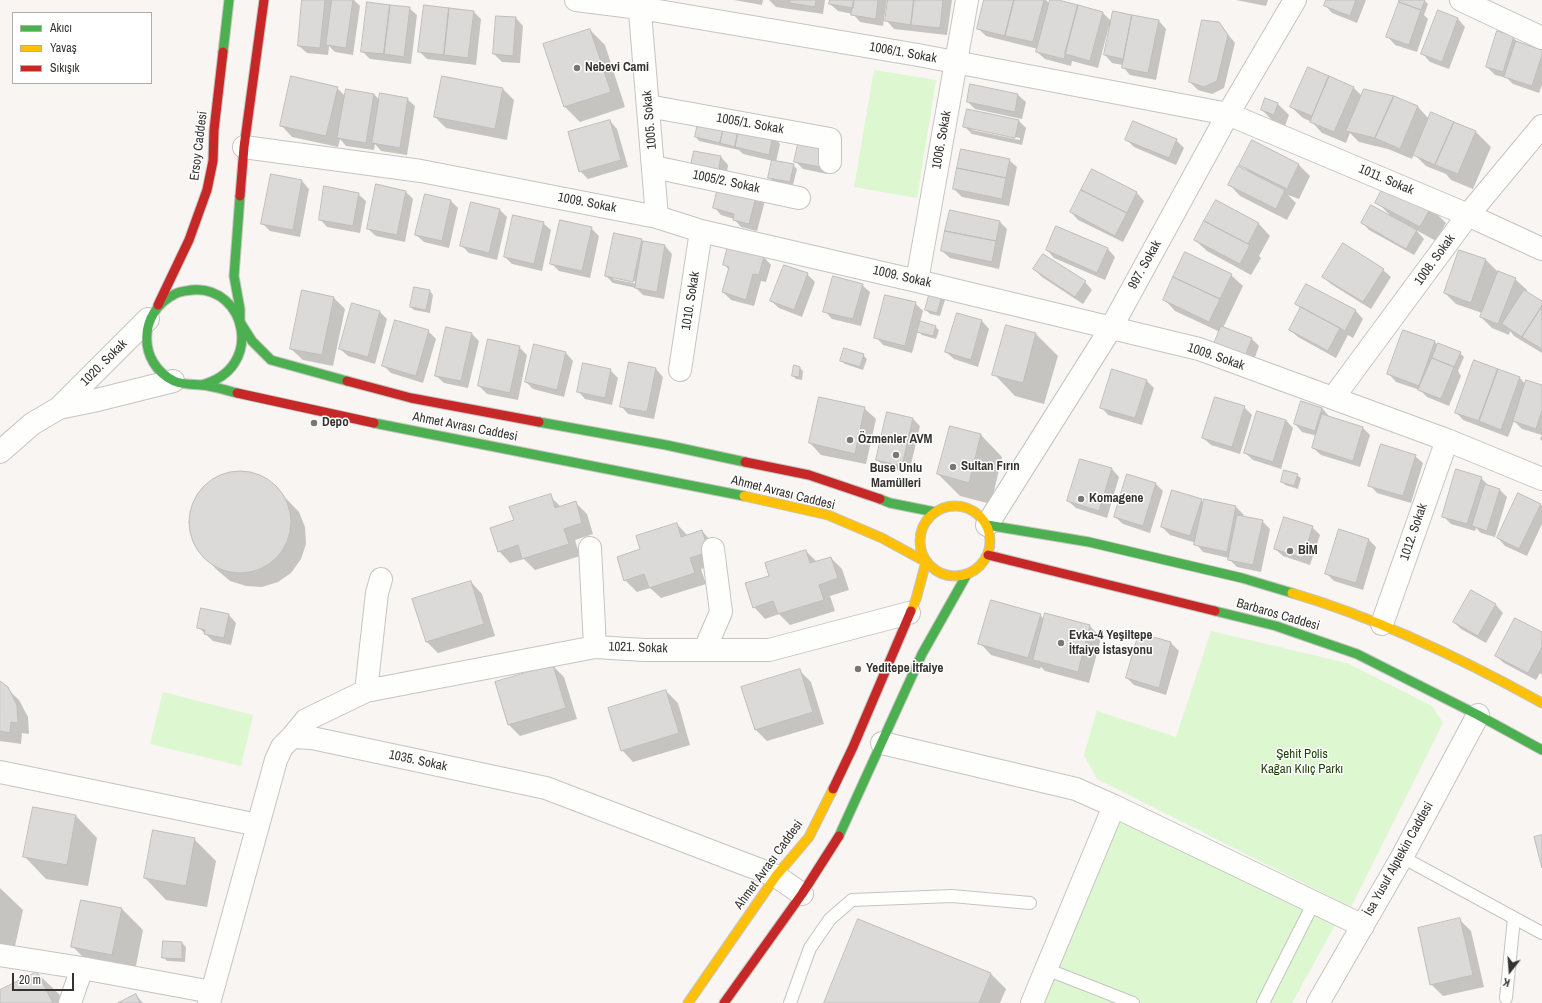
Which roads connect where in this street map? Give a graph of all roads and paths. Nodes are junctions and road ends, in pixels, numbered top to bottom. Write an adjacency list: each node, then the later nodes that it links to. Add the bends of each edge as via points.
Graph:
1 (229, 0): 22 (main road, Ersoy Caddesi, via 212,171 203,205 187,246)
2 (264, 0): 13 (main road)
3 (576, 0): 7 (street, 1006/1. Sokak)
4 (967, 0): 9 (street, 1006. Sokak)
5 (1295, 0): 11 (street, 997. Sokak)
6 (1461, 0): 8 (street)
7 (640, 4): 9 (street, 1006/1. Sokak); 10 (street, 1005. Sokak)
8 (1542, 38)
9 (956, 63): 11 (street, 1006/1. Sokak); 21 (street, 1006. Sokak)
10 (648, 106): 14 (street, 1005/1. Sokak, via 830,139); 15 (street, 1005. Sokak)
11 (1228, 114): 17 (street, 1011. Sokak); 24 (street, 997. Sokak)
12 (1542, 126): 17 (street, 1008. Sokak)
13 (244, 147): 18 (street, 1009. Sokak, via 421,171); 23 (main road, Ahmet Avrası Caddesi, via 234,276)
14 (830, 162)
15 (654, 167): 16 (street, 1005/2. Sokak); 18 (street, 1005. Sokak)
16 (799, 198)
17 (1468, 215): 20 (street, 1011. Sokak); 28 (street, 1008. Sokak)
18 (657, 217): 19 (street, 1009. Sokak)
19 (702, 231): 21 (street, 1009. Sokak); 25 (street, 1010. Sokak)
20 (1542, 249)
21 (917, 281): 24 (street, 1009. Sokak)
22 (152, 314): 23 (main road, Ahmet Avrası Caddesi, via 164,300 175,293 188,289 201,290 214,293 225,300); 26 (main road, Ahmet Avrası Caddesi, via 146,341 150,357 160,371); 29 (street, 1020. Sokak)
23 (240, 322): 27 (main road, Ahmet Avrası Caddesi, via 242,346 232,367 213,382); 33 (main road, Ahmet Avrası Caddesi, via 252,341 271,360 308,371 411,398 666,445 809,475 890,503)
24 (1111, 328): 28 (street, 1009. Sokak, via 1199,349); 34 (street, 997. Sokak)
25 (680, 370)
26 (173, 380): 27 (main road, Ahmet Avrası Caddesi, via 187,385); 29 (street, 1020. Sokak)
27 (201, 385): 38 (main road, Ahmet Avrası Caddesi, via 335,415 784,504 828,516 882,538)
28 (1333, 398): 30 (street, 1009. Sokak)
29 (59, 408): 31 (street, 1020. Sokak, via 32,424)
30 (1447, 440): 32 (street, 1009. Sokak); 42 (street, 1012. Sokak)
31 (0, 452)
32 (1542, 479)
33 (935, 512): 34 (main road, via 946,507 970,509 980,515); 38 (main road, via 924,525 920,541 921,552)
34 (987, 525): 37 (main road, via 991,545); 42 (main road, Barbaros Caddesi, via 1089,542 1242,578)
35 (590, 548): 43 (street)
36 (713, 549): 44 (street, via 721,612)
37 (988, 555): 39 (main road, via 976,571); 47 (main road, Barbaros Caddesi, via 1276,626 1357,654)
38 (926, 562): 39 (main road, via 944,575); 41 (main road, Ahmet Avrası Caddesi, via 916,599)
39 (966, 576): 49 (main road, via 922,654)
40 (381, 579): 45 (street, via 377,593)
41 (909, 613): 44 (street, 1021. Sokak, via 769,650); 55 (main road, Ahmet Avrası Caddesi, via 852,747 809,837)
42 (1382, 624): 46 (main road, Barbaros Caddesi, via 1500,680)
43 (594, 647): 44 (street, 1021. Sokak, via 644,650); 45 (street, 1021. Sokak)
44 (705, 649)
45 (366, 691): 48 (street, 1021. Sokak, via 306,720)
46 (1542, 703)
47 (1478, 715): 50 (main road, Barbaros Caddesi); 54 (street, İsa Yusuf Alptekin Caddesi)
48 (292, 737): 53 (street, via 282,747 276,760); 55 (street, 1035. Sokak, via 312,738 546,788)
49 (882, 743): 52 (street, via 1076,789); 56 (main road, via 840,834)
50 (1542, 750)
51 (0, 772): 53 (street)
52 (1114, 806): 57 (street); 64 (street)
53 (258, 825): 65 (street)
54 (1402, 857): 59 (lane); 60 (street, İsa Yusuf Alptekin Caddesi)
55 (776, 876): 56 (street, 1035. Sokak); 68 (main road, Ahmet Avrası Caddesi)
56 (802, 894): 69 (main road)
57 (1314, 902): 60 (street); 73 (lane)
58 (1030, 903): 70 (lane, via 952,896 852,900 830,919 810,948)
59 (1514, 918): 61 (lane); 66 (lane)
60 (1363, 926): 74 (street, İsa Yusuf Alptekin Caddesi)
61 (1542, 933)
62 (0, 955): 63 (street)
63 (82, 968): 65 (street); 67 (street)
64 (1046, 969): 71 (street); 72 (lane)
65 (211, 998)
66 (1506, 998)
67 (70, 1003)
68 (688, 1003)
69 (724, 1003)
70 (790, 1003)
71 (1032, 1003)
72 (1133, 1003)
73 (1263, 1003)
74 (1318, 1003)

